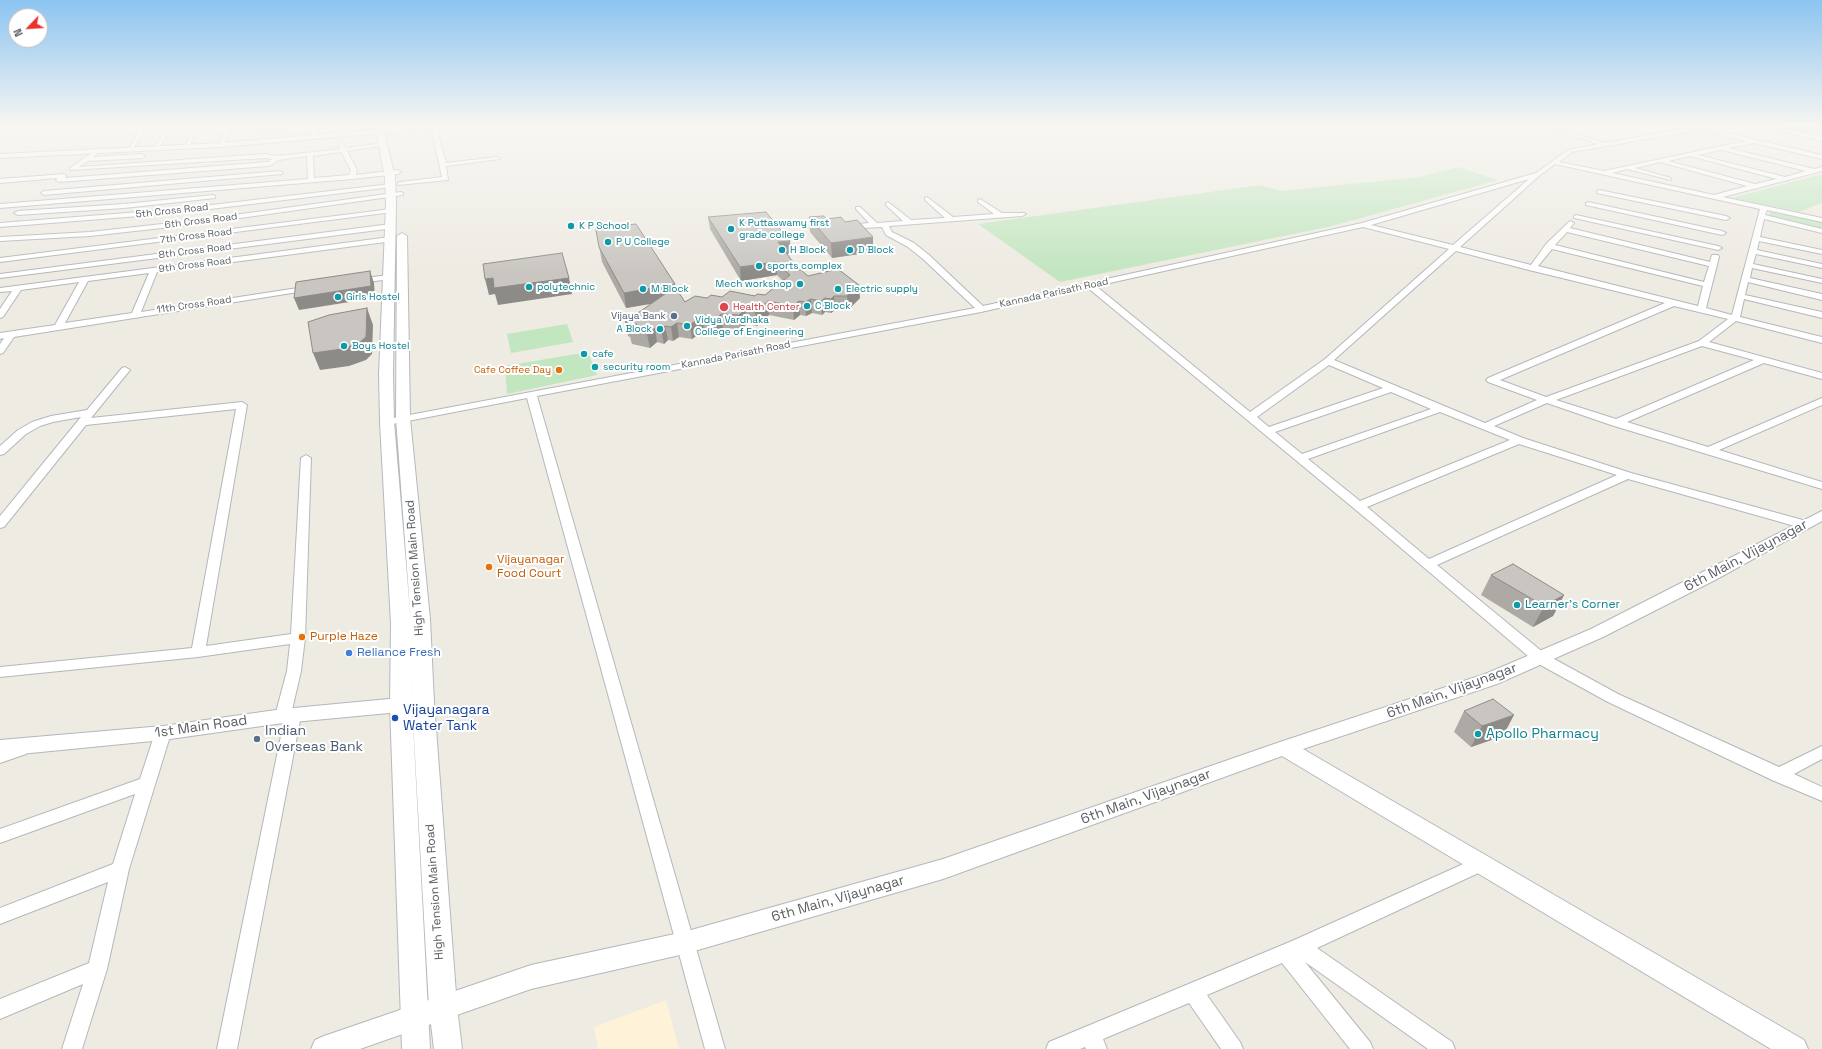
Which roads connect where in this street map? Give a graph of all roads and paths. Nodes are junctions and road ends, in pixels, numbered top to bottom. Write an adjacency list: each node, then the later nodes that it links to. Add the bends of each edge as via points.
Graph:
1 (65, 175): 16 (street)
2 (107, 175): 16 (street)
3 (247, 175): 22 (street)
4 (312, 175): 18 (street)
5 (390, 175): 25 (main road)
6 (445, 175): 25 (street, via 446,178)
7 (1535, 175): 49 (street, Kannada Parisath Road)
8 (1537, 175): 57 (street)
9 (1596, 175): 28 (street)
10 (1616, 175): 24 (street)
11 (1655, 175): 23 (street)
12 (1713, 175): 20 (street)
13 (1769, 175): 17 (street)
14 (1799, 175): 17 (street)
15 (352, 177): 18 (street); 25 (street)
16 (62, 178): 19 (street); 22 (street)
17 (1784, 179): 20 (street)
18 (311, 180): 29 (street)
19 (0, 181)
20 (1755, 186): 23 (street)
21 (304, 187): 36 (street, via 124,206)
22 (44, 193): 29 (street)
23 (1722, 194): 24 (street)
24 (1714, 196): 28 (street)
25 (393, 198): 47 (street, 5th Cross Road); 55 (street, 6th Cross Road, via 90,234); 61 (street, 7th Cross Road); 66 (street, 9th Cross Road); 67 (street, 8th Cross Road); 68 (main road); 104 (main road, High Tension Main Road)
26 (927, 199): 43 (street)
27 (980, 201): 38 (street)
28 (1730, 203): 33 (street); 42 (street)
29 (31, 204): 32 (street); 36 (street)
30 (888, 204): 45 (street)
31 (1588, 204): 40 (street); 42 (street, via 1602,189); 53 (street)
32 (0, 206)
33 (1764, 207): 39 (street); 41 (street)
34 (858, 208): 48 (street)
35 (1822, 210): 41 (street)
36 (18, 213): 47 (street)
37 (1022, 214): 38 (street)
38 (1000, 215): 43 (street)
39 (1762, 216): 52 (street); 54 (street)
40 (1576, 217): 51 (street); 58 (street)
41 (1807, 217): 44 (street)
42 (1726, 218): 53 (street)
43 (951, 219): 45 (street)
44 (1822, 220)
45 (909, 222): 46 (street)
46 (884, 224): 48 (street); 81 (street, via 889,233 926,257)
47 (0, 225)
48 (875, 225): 50 (street)
49 (1363, 225): 57 (street); 74 (street, Kannada Parisath Road)
50 (837, 227)
51 (1565, 229): 56 (street); 62 (street)
52 (1822, 230)
53 (1722, 233): 58 (street)
54 (1756, 238): 59 (street); 60 (street)
55 (0, 239)
56 (1549, 246): 65 (street); 73 (street)
57 (1455, 247): 65 (street); 93 (street)
58 (1718, 248): 62 (street)
59 (1753, 251): 63 (street); 64 (street)
60 (1822, 252)
61 (0, 260)
62 (1713, 265): 73 (street)
63 (1749, 265): 70 (street); 71 (street)
64 (1822, 266)
65 (1532, 268): 80 (street)
66 (154, 270): 69 (street, 9th Cross Road); 83 (street)
67 (0, 276)
68 (389, 277): 72 (street); 104 (main road, via 386,374)
69 (85, 279): 75 (street, 9th Cross Road); 87 (street)
70 (1745, 279): 78 (street); 79 (street)
71 (1822, 281)
72 (351, 282)
73 (1708, 285): 82 (street)
74 (1091, 286): 81 (street, Kannada Parisath Road); 103 (street)
75 (19, 287): 77 (street, 9th Cross Road); 84 (street)
76 (321, 287): 83 (street, 11th Cross Road)
77 (0, 290)
78 (1741, 296): 85 (street); 86 (street)
79 (1822, 297)
80 (1673, 303): 82 (street); 99 (street, via 1491,380)
81 (981, 309): 98 (street, Kannada Parisath Road)
82 (1702, 310): 86 (street)
83 (136, 314): 87 (street, 11th Cross Road)
84 (0, 315)
85 (1822, 315)
86 (1735, 318): 90 (street); 91 (street)
87 (59, 326): 88 (street, 11th Cross Road)
88 (11, 334): 89 (street, 11th Cross Road); 92 (street)
89 (0, 336)
90 (1822, 340)
91 (1702, 343): 94 (street); 99 (street)
92 (0, 351)
93 (1328, 360): 97 (street); 103 (street)
94 (1763, 360): 96 (street); 106 (street)
95 (125, 370): 102 (street)
96 (1822, 376)
97 (1392, 388): 101 (street); 108 (street)
98 (531, 394): 104 (street, Kannada Parisath Road); 140 (street)
99 (1546, 400): 106 (street); 107 (street)
100 (1822, 401): 110 (street)
101 (1440, 409): 107 (street); 113 (street)
102 (90, 413): 105 (street); 111 (street, via 36,424 22,432)
103 (1250, 417): 108 (street)
104 (395, 420): 124 (main road, High Tension Main Road, via 420,619); 125 (main road)
105 (83, 422): 118 (street); 121 (street, via 242,405)
106 (1615, 423): 110 (street)
107 (1486, 426): 109 (street)
108 (1267, 431): 113 (street)
109 (1519, 440): 114 (street); 116 (street)
110 (1708, 451): 115 (street)
111 (0, 452)
112 (306, 458): 120 (street)
113 (1300, 458): 116 (street)
114 (1627, 475): 117 (street); 119 (street)
115 (1822, 486)
116 (1359, 506): 119 (street)
117 (1817, 519): 122 (street, 6th Main, Vijaynagar, via 1597,633)
118 (0, 524)
119 (1428, 564): 122 (street)
120 (298, 638): 121 (street); 126 (street)
121 (198, 652): 123 (street)
122 (1540, 658): 130 (street, 6th Main, Vijaynagar, via 1491,679); 133 (street, via 1613,698)
123 (0, 672)
124 (423, 702): 125 (street, 1st Main Road); 144 (main road, High Tension Main Road)
125 (401, 705): 126 (street, 1st Main Road); 146 (main road)
126 (288, 715): 127 (street, 1st Main Road); 149 (street)
127 (163, 733): 128 (street, 1st Main Road); 134 (street)
128 (38, 744): 129 (street, 1st Main Road); 132 (street)
129 (0, 748)
130 (1284, 748): 137 (street); 140 (street, 6th Main, Vijaynagar, via 943,869)
131 (1822, 752): 133 (street)
132 (0, 757)
133 (1778, 775): 135 (street)
134 (148, 783): 136 (street); 138 (street)
135 (1822, 794)
136 (0, 836)
137 (1481, 864): 141 (street); 158 (street)
138 (120, 869): 139 (street); 142 (street)
139 (0, 916)
140 (684, 943): 144 (street, 6th Main, Vijaynagar, via 531,977); 153 (street)
141 (1292, 950): 143 (street); 156 (street); 157 (street)
142 (97, 969): 145 (street); 148 (street)
143 (1193, 991): 147 (street); 155 (street)
144 (443, 1007): 146 (street, 6th Main, Vijaynagar); 152 (main road, High Tension Main Road)
145 (0, 1009)
146 (414, 1018): 150 (street, 6th Main, Vijaynagar); 151 (main road)
147 (1093, 1042): 154 (street)
148 (72, 1049)
149 (227, 1049)
150 (324, 1049)
151 (416, 1049)
152 (448, 1049)
153 (715, 1049)
154 (1056, 1049)
155 (1232, 1049)
156 (1363, 1049)
157 (1445, 1049)
158 (1795, 1049)

